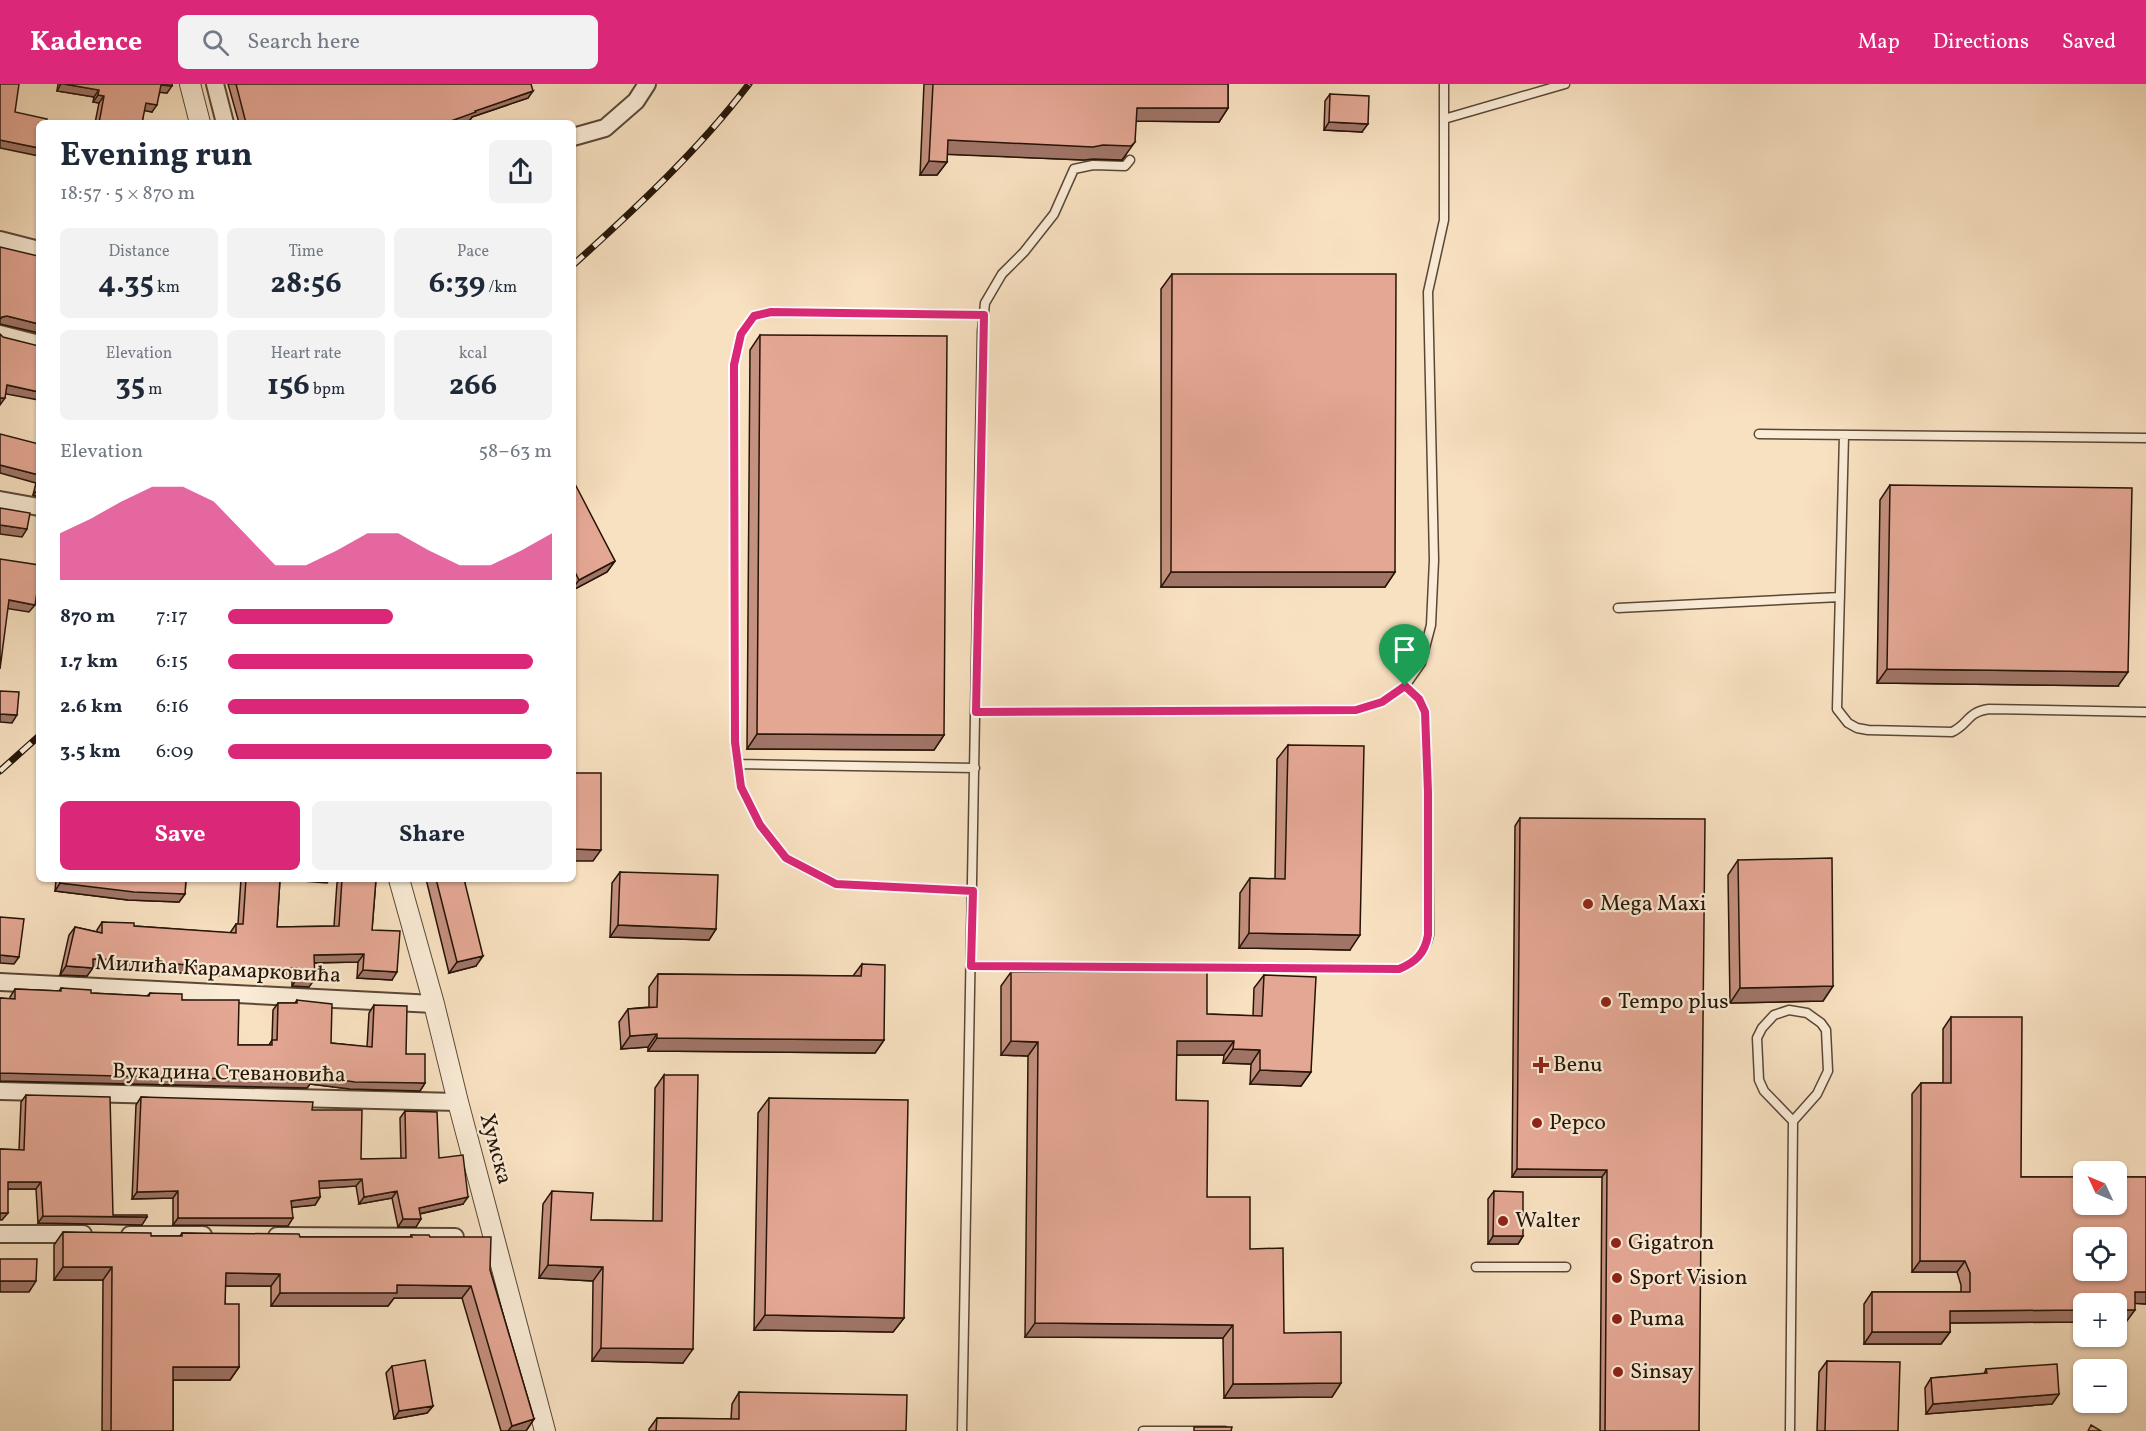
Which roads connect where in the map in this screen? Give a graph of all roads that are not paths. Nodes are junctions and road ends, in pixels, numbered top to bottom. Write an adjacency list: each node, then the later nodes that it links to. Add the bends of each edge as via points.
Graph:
1 (190, 84): 7 (street)
2 (215, 84): 8 (street)
3 (647, 84): 9 (street, via 636,101 604,128)
4 (1444, 84): 6 (lane)
5 (1565, 84): 6 (lane)
6 (1444, 119): 23 (lane, via 1444,220 1428,292 1434,560 1431,625 1421,663)
7 (199, 120)
8 (224, 120)
9 (576, 136)
10 (1130, 160): 13 (lane, via 1125,166 1074,169 1054,214 1002,274 985,303)
11 (0, 240): 12 (street)
12 (36, 249)
13 (984, 315): 24 (lane); 26 (lane, via 771,312 754,316 741,334 734,365)
14 (0, 334): 15 (street)
15 (36, 343)
16 (1759, 434): 17 (lane)
17 (1844, 435): 18 (lane); 21 (lane)
18 (2146, 438)
19 (0, 500): 20 (street)
20 (36, 506)
21 (1839, 597): 22 (lane); 25 (lane, via 1837,709 1857,728 1952,732 1977,711 1989,710)
22 (1618, 608)
23 (1405, 686): 24 (lane, via 1382,702 1356,710); 30 (lane, via 1419,699 1425,712 1428,792 1428,935 1423,951 1409,965 1399,969)
24 (976, 712): 27 (lane)
25 (2146, 712)
26 (738, 764): 27 (lane); 29 (lane, via 741,787 760,825 786,858 836,884)
27 (975, 768): 29 (lane)
28 (400, 882): 32 (street, Хумска)
29 (973, 891): 30 (lane)
30 (971, 966): 45 (lane)
31 (0, 982): 32 (street, Милића Карамарковића)
32 (434, 1004): 34 (street, Хумска)
33 (0, 1091): 34 (street, Вукадина Стевановића)
34 (458, 1102): 41 (street, Хумска)
35 (1793, 1121): 35 (lane, via 1817,1094 1828,1071 1827,1030 1807,1013 1789,1010 1774,1015 1757,1038 1759,1080 1764,1091); 48 (lane)
36 (0, 1234): 37 (street)
37 (94, 1235)
38 (117, 1235): 39 (street)
39 (223, 1236)
40 (258, 1236): 41 (street)
41 (482, 1238): 44 (street, Хумска)
42 (1566, 1266): 43 (lane)
43 (1476, 1267)
44 (545, 1431)
45 (962, 1431)
46 (1143, 1431): 47 (lane)
47 (1225, 1431)
48 (1790, 1431)

